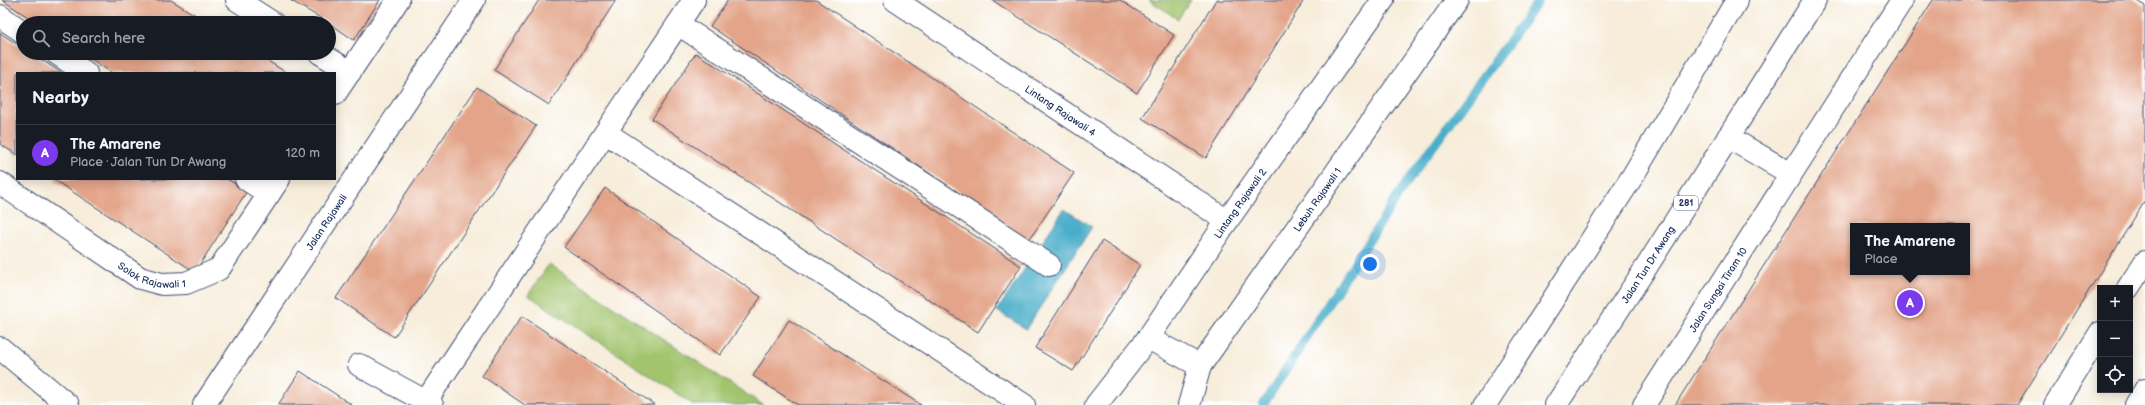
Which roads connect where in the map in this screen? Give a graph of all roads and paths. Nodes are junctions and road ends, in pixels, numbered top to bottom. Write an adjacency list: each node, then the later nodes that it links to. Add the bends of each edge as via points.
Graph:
1 (237, 0): 12 (street)
2 (398, 0): 18 (street)
3 (474, 0): 38 (street, Jalan Rajawali)
4 (694, 0): 13 (street)
5 (895, 0): 26 (street, Lintang Rajawali 4)
6 (1383, 0): 26 (street, Lintang Rajawali 2)
7 (1458, 0): 34 (street, Lebuh Rajawali 1)
8 (1737, 0): 42 (street, via 1632,177)
9 (1815, 0): 21 (street, Jalan Tun Dr Awang / 281)
10 (1902, 0): 22 (street, Jalan Sungai Tiram 10)
11 (0, 16): 14 (street)
12 (262, 16)
13 (678, 24): 20 (street); 28 (street)
14 (16, 27)
15 (66, 60): 17 (street)
16 (331, 60): 18 (street)
17 (84, 72)
18 (350, 72): 19 (street)
19 (336, 93)
20 (606, 133): 36 (street); 39 (street)
21 (1728, 137): 22 (street); 43 (street, Jalan Tun Dr Awang / 281, via 1648,266)
22 (1791, 174): 44 (street, Jalan Sungai Tiram 10)
23 (250, 180): 25 (street)
24 (0, 183): 25 (street, Solok Rajawali 1, via 140,278 162,284 186,283 219,269)
25 (274, 186)
26 (1227, 221): 30 (street, Lintang Rajawali 2)
27 (2145, 262): 29 (street)
28 (1049, 265)
29 (2130, 285)
30 (1148, 338): 34 (street); 40 (street, Lintang Rajawali 2)
31 (2097, 338): 45 (street)
32 (0, 348): 37 (street)
33 (359, 366): 36 (street)
34 (1200, 366): 41 (street, Lebuh Rajawali 1)
35 (2145, 390): 46 (street)
36 (429, 403)
37 (68, 405)
38 (204, 405)
39 (1024, 405)
40 (1096, 405)
41 (1189, 405)
42 (1485, 405)
43 (1556, 405)
44 (1644, 405)
45 (2054, 405)
46 (2136, 405)

